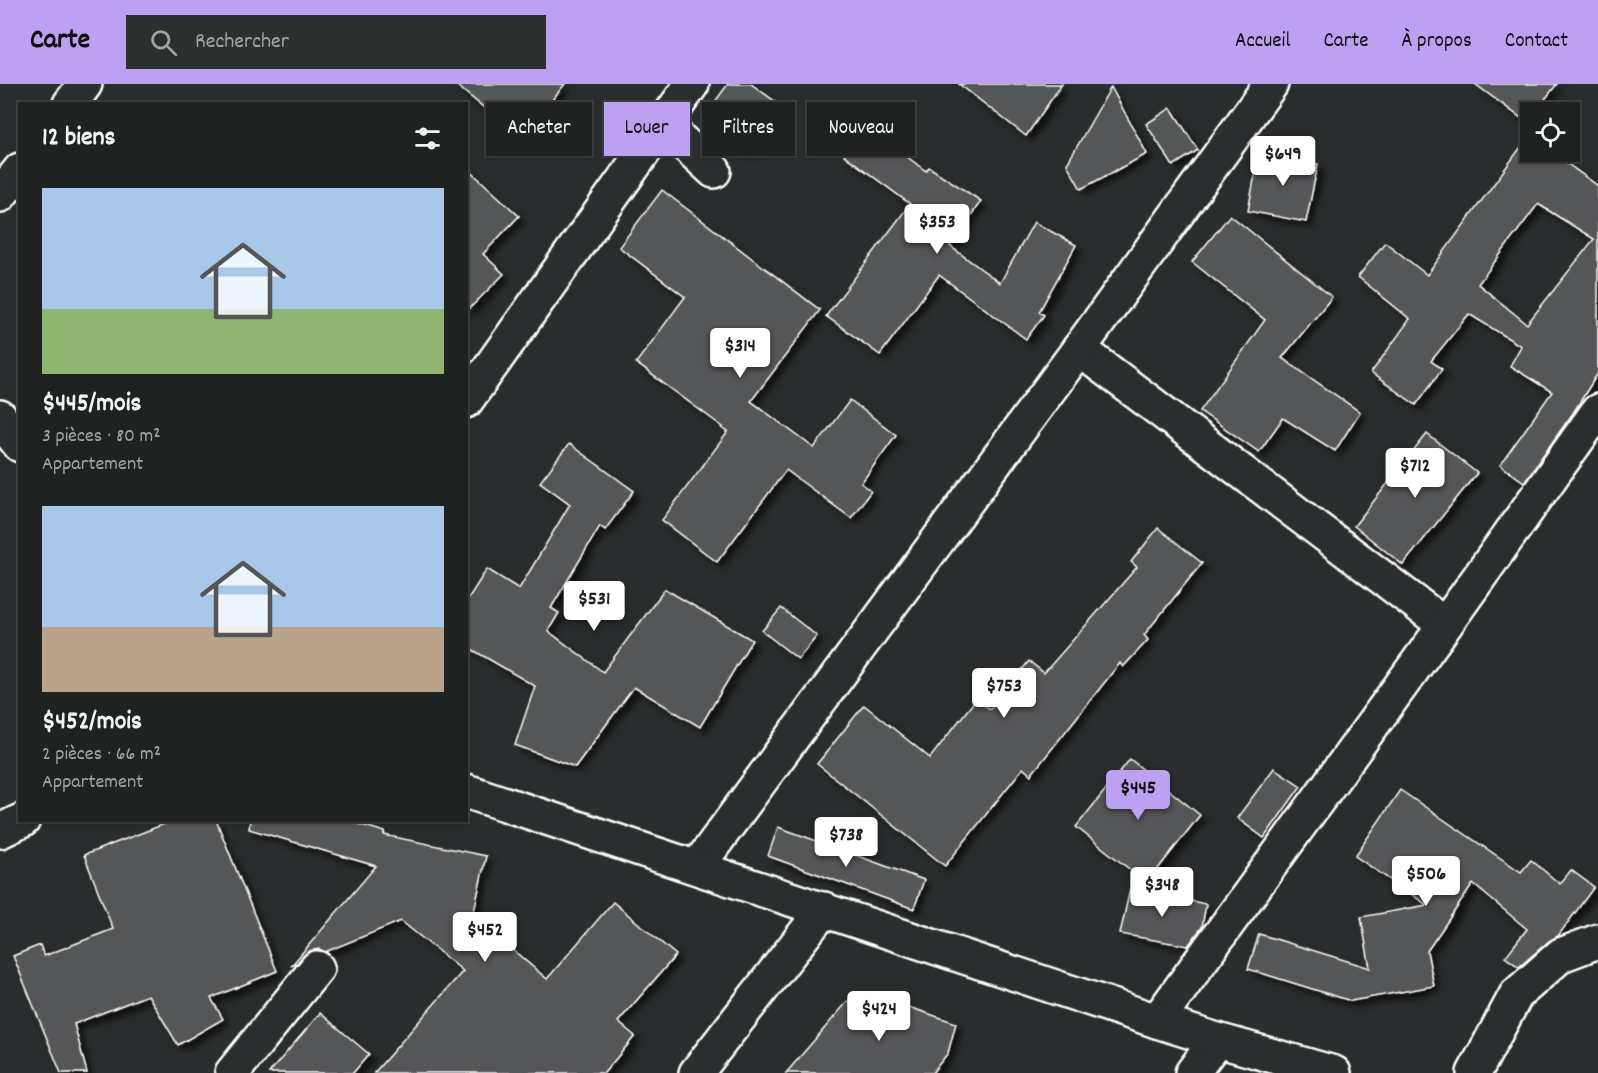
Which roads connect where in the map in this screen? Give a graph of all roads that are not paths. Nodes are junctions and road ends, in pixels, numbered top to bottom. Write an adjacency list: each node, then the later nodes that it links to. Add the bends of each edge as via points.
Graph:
1 (85, 84): 4 (street)
2 (692, 84): 5 (street)
3 (1271, 84): 11 (street)
4 (72, 102)
5 (679, 102)
6 (690, 149): 8 (street)
7 (640, 156): 12 (street)
8 (714, 171)
9 (18, 172): 10 (street)
10 (0, 195)
11 (1078, 349): 14 (street); 18 (street)
12 (468, 398)
13 (1598, 411): 14 (street)
14 (1445, 625): 22 (street)
15 (468, 792): 18 (street)
16 (19, 822): 17 (street)
17 (0, 831)
18 (697, 867): 19 (street)
19 (824, 909): 22 (street); 25 (street)
20 (1598, 941): 28 (street, via 1561,955 1515,995)
21 (317, 968): 24 (street)
22 (1157, 1021): 23 (street)
23 (1218, 1040): 26 (street); 27 (street)
24 (232, 1073)
25 (696, 1073)
26 (1192, 1073)
27 (1334, 1073)
28 (1474, 1073)

